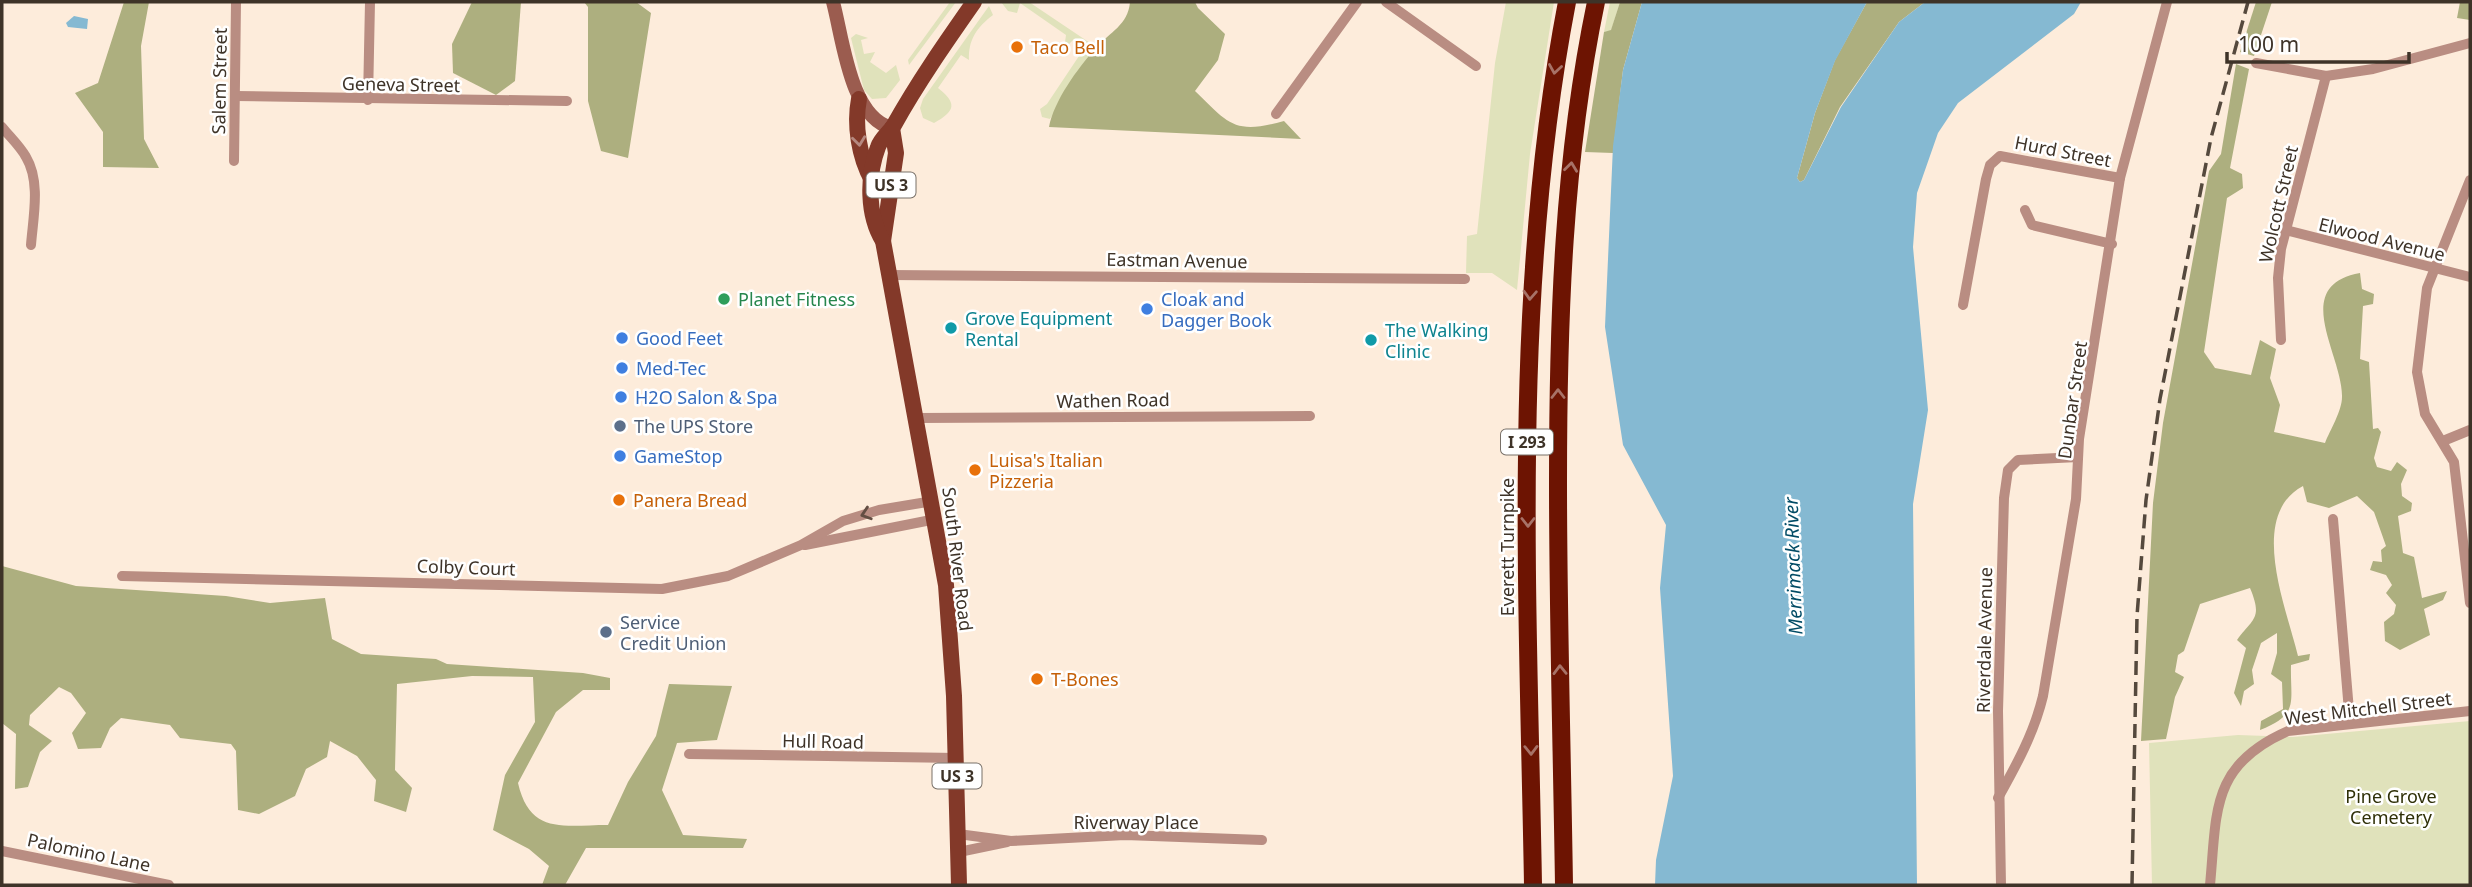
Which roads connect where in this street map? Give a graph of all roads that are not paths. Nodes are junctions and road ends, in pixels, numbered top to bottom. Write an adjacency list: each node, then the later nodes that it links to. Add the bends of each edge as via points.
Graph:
1 (236, 2): 14 (street, Salem Street)
2 (370, 2): 16 (street)
3 (833, 2): 15 (main road)
4 (974, 2): 20 (main road, US 3, via 912,89)
5 (1357, 2): 18 (street)
6 (1387, 2): 12 (street)
7 (1567, 2): 59 (highway, Everett Turnpike / I 293, one-way to 59, via 1547,121 1529,320)
8 (1596, 2): 60 (highway, I 293, one-way to 8, via 1558,578 1560,316 1570,177)
9 (2167, 2): 22 (street, Dunbar Street)
10 (2470, 43): 13 (street, via 2373,69)
11 (2256, 63): 13 (street)
12 (1476, 66)
13 (2326, 76): 26 (street, Wolcott Street)
14 (235, 96): 16 (street, Geneva Street); 21 (street, Salem Street)
15 (859, 99): 20 (main road, via 874,121); 23 (main road, one-way to 23, via 857,125)
16 (368, 100): 17 (street, Geneva Street)
17 (567, 101)
18 (1276, 114)
19 (2, 127): 29 (street, via 32,171)
20 (892, 128): 23 (main road, South River Road / US 3, via 879,144); 27 (main road, South River Road / US 3, via 896,153)
21 (234, 161)
22 (2120, 178): 28 (street, Dunbar Street); 34 (street, Hurd Street, via 2000,156 1990,165 1986,179)
23 (872, 180): 27 (main road, South River Road / US 3, via 871,210)
24 (2470, 180): 30 (street)
25 (2025, 210): 28 (street, via 2032,225)
26 (2286, 230): 30 (street, Elwood Avenue); 35 (street, Wolcott Street, via 2279,265)
27 (883, 242): 31 (main road, South River Road / US 3)
28 (2112, 244): 40 (street, Dunbar Street)
29 (31, 245)
30 (2434, 268): 32 (street, Elwood Avenue); 39 (street, via 2423,312 2418,379 2425,414)
31 (889, 275): 33 (street, Eastman Avenue); 37 (main road, South River Road / US 3)
32 (2470, 277)
33 (1465, 279)
34 (1963, 305)
35 (2281, 340)
36 (1310, 415): 37 (street, Wathen Road)
37 (917, 418): 41 (main road, South River Road / US 3)
38 (2470, 430): 39 (street)
39 (2443, 441): 46 (street, via 2454,462 2459,490)
40 (2078, 457): 51 (street, Dunbar Street, via 2076,499 2043,696 2020,762); 51 (street, Riverdale Avenue, via 2018,460 2008,470 2000,613)
41 (933, 501): 42 (main road, South River Road / US 3); 44 (street, Colby Court, one-way to 44, via 879,510 843,522)
42 (936, 519): 44 (street, Colby Court); 50 (main road, South River Road / US 3, via 946,585)
43 (2333, 519): 48 (street)
44 (801, 545): 45 (street, Colby Court, via 728,576 662,589)
45 (122, 576)
46 (2470, 603)
47 (2470, 711): 48 (street, West Mitchell Street)
48 (2350, 723): 62 (street, West Mitchell Street, via 2288,731 2251,751 2233,770 2218,803)
49 (689, 754): 50 (street, Hull Road)
50 (957, 758): 52 (main road, South River Road / US 3)
51 (1998, 798): 61 (street, Riverdale Avenue)
52 (958, 834): 54 (street, Riverway Place); 56 (main road, South River Road / US 3)
53 (1262, 840): 54 (street, Riverway Place, via 1125,835)
54 (1011, 841): 56 (street, Riverway Place)
55 (2, 850): 57 (street, Palomino Lane)
56 (959, 852): 58 (main road, South River Road / US 3)
57 (169, 885)
58 (959, 885)
59 (1533, 885)
60 (1564, 885)
61 (2001, 885)
62 (2210, 885)

